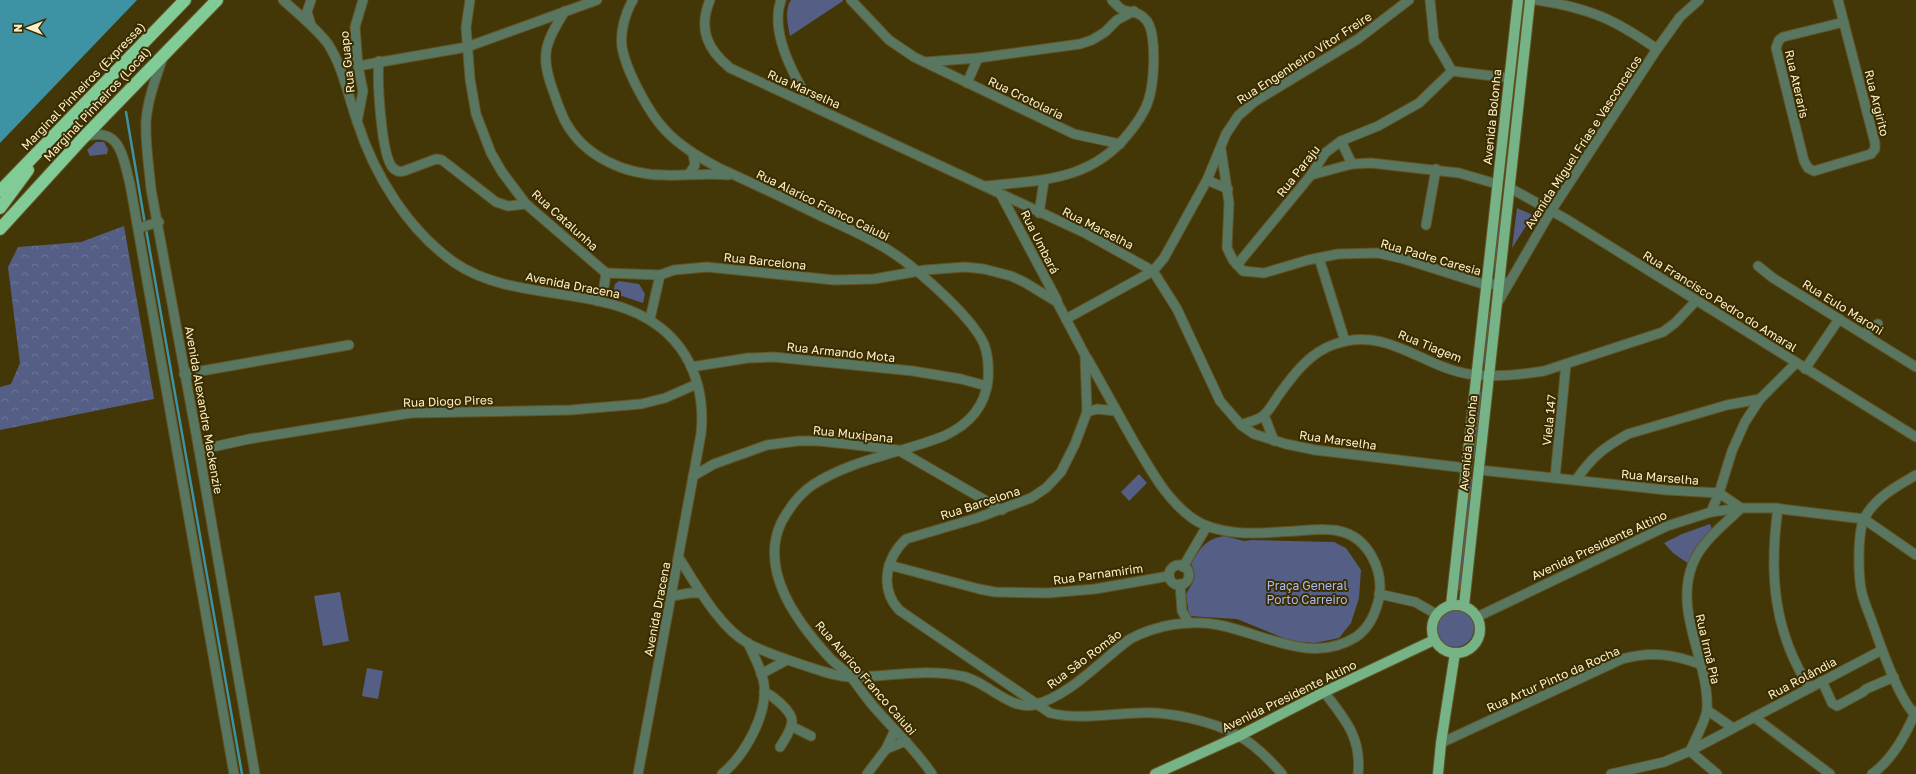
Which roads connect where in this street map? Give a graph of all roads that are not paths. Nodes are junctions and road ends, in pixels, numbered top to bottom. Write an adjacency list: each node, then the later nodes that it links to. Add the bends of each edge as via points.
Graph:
1 (185, 0): 40 (highway, Marginal Pinheiros (Expressa))
2 (217, 0): 26 (highway, Marginal Pinheiros (Local))
3 (283, 0): 23 (street, Avenida Dracena)
4 (311, 0): 23 (street, via 307,12)
5 (363, 0): 30 (street, Rua Guapo, via 355,27)
6 (470, 0): 24 (street, Rua Catalunha, via 466,27)
7 (597, 0): 20 (street)
8 (633, 0): 41 (street, Rua Alarico Franco Caiubi, via 622,35 622,48 628,66 656,120)
9 (710, 0): 34 (street, Rua Marselha, via 706,9 704,29 710,48 717,58 730,68)
10 (781, 0): 34 (street, via 778,20 783,47 793,73)
11 (851, 0): 29 (street, Rua Crotolaria, via 889,40)
12 (1112, 0): 21 (street, via 1122,10)
13 (1409, 0): 39 (street, Rua Engenheiro Vítor Freire, via 1358,39 1254,102 1238,116 1226,134)
14 (1430, 0): 31 (street, via 1434,40)
15 (1518, 0): 32 (main road, Avenida Bolonha)
16 (1530, 0): 52 (main road, Avenida Bolonha)
17 (1537, 0): 25 (street, via 1575,6 1608,18)
18 (1699, 0): 25 (street, Avenida Miguel Frias e Vasconcelos, via 1680,17)
19 (1838, 0): 22 (street, Rua Argirito)
20 (565, 11): 24 (street); 45 (street, via 549,38 545,60 547,75 571,131 585,147 600,158 623,168 664,176)
21 (1135, 11): 27 (street, via 1117,20 1092,40 1080,44); 38 (street, via 1147,22 1151,34 1154,61 1152,89 1143,116)
22 (1844, 22): 44 (street, Rua Argirito, via 1875,149 1871,154); 44 (street, Rua Ateraris, via 1783,37 1776,48 1804,161 1808,168)
23 (311, 26): 35 (street, Avenida Dracena, via 335,58)
24 (467, 47): 28 (street); 56 (street, Rua Catalunha, via 476,114 483,135 490,153)
25 (1657, 49): 58 (street, Avenida Miguel Frias e Vasconcelos)
26 (165, 51): 36 (highway, Marginal Pinheiros (Local)); 60 (street, Avenida Alexandre Mackenzie, via 153,84 146,120 148,159)
27 (978, 58): 29 (street); 33 (street)
28 (379, 61): 30 (street); 56 (street, via 383,131 393,168 404,171 433,160 442,160 496,202 508,206)
29 (925, 62): 33 (street, Rua Crotolaria)
30 (358, 66): 35 (street, Rua Guapo, via 363,91)
31 (1452, 71): 32 (street); 37 (street, Rua Paraju, via 1419,103 1378,126)
32 (1509, 78): 50 (main road, Avenida Bolonha)
33 (967, 83): 38 (street, Rua Crotolaria, via 1074,134)
34 (811, 105): 51 (street, Rua Marselha)
35 (357, 122): 73 (street, Avenida Dracena, via 373,165 391,195 409,219 438,249 455,262 484,278 506,285)
36 (83, 138): 62 (street, via 103,134 119,146 130,184); 63 (highway, Marginal Pinheiros (Local))
37 (1340, 141): 42 (street); 46 (street, Rua Paraju, via 1325,153)
38 (1120, 144): 49 (street, via 1100,161)
39 (1221, 149): 48 (street, Rua Engenheiro Vítor Freire); 53 (street)
40 (37, 153): 54 (highway, Marginal Pinheiros (Expressa)); 57 (highway, via 25,176)
41 (693, 154): 45 (street, via 695,165); 47 (street, Rua Alarico Franco Caiubi)
42 (1352, 164): 43 (street, via 1371,163); 46 (street)
43 (1436, 169): 50 (street, via 1459,172); 61 (street)
44 (1814, 171)
45 (689, 174): 47 (street)
46 (1311, 175): 65 (street, Rua Paraju)
47 (737, 176): 68 (street, Rua Alarico Franco Caiubi, via 881,245)
48 (1206, 180): 53 (street); 67 (street, Rua Engenheiro Vítor Freire, via 1164,258)
49 (1044, 181): 51 (street); 59 (street)
50 (1498, 184): 72 (main road, Avenida Bolonha)
51 (986, 186): 55 (street, Rua Marselha)
52 (1510, 188): 58 (street, Rua Francisco Pedro do Amaral); 71 (main road, Avenida Bolonha)
53 (1228, 189): 65 (street, via 1227,248)
54 (0, 191)
55 (1001, 194): 59 (street, Rua Marselha); 75 (street, Rua Umbará)
56 (526, 204): 69 (street, Rua Catalunha)
57 (0, 208)
58 (1551, 211): 71 (street, Avenida Miguel Frias e Vasconcelos); 74 (street, Rua Francisco Pedro do Amaral)
59 (1039, 213): 67 (street, Rua Marselha, via 1085,233)
60 (159, 222): 62 (street); 89 (street, Avenida Alexandre Mackenzie)
61 (1426, 225)
62 (138, 228): 159 (street)
63 (0, 229)
64 (1319, 258): 65 (street, Rua Padre Caresia, via 1264,273 1247,273); 72 (street, Rua Padre Caresia, via 1351,252 1378,253); 81 (street)
65 (1237, 265)
66 (1758, 266): 78 (street, Rua Eulo Maroni)
67 (1153, 270): 77 (street); 98 (street, Rua Marselha, via 1177,309 1220,401)
68 (916, 272): 70 (street, Rua Barcelona, via 852,281 707,266 674,270); 75 (street, Rua Barcelona, via 965,267 984,269 1024,282); 93 (street, Rua Alarico Franco Caiubi, via 960,310 979,334 989,365)
69 (606, 273): 70 (street, Rua Barcelona); 73 (street, via 604,287)
70 (660, 275): 76 (street)
71 (1504, 283): 72 (street); 91 (main road, Avenida Bolonha, via 1497,305)
72 (1486, 285): 90 (main road, Avenida Bolonha)
73 (597, 301): 76 (street, Avenida Dracena, via 608,302)
74 (1696, 301): 84 (street, Rua Tiagem, via 1675,323 1662,332); 85 (street, Rua Francisco Pedro do Amaral)
75 (1057, 302): 77 (street, Rua Barcelona)
76 (650, 319): 86 (street, Avenida Dracena, via 678,345)
77 (1066, 319): 83 (street, Rua Barcelona)
78 (1839, 319): 80 (street, Rua Eulo Maroni); 88 (street)
79 (1878, 324): 80 (street)
80 (1864, 334): 87 (street, Rua Eulo Maroni)
81 (1345, 341): 90 (street, Rua Tiagem, via 1385,342 1434,363 1468,374); 97 (street, Rua Tiagem, via 1325,348 1306,361)
82 (350, 345): 89 (street)
83 (1085, 355): 95 (street); 96 (street, Rua Barcelona)
84 (1566, 364): 91 (street, Rua Tiagem, via 1523,374); 107 (street, Viela 147)
85 (1796, 364): 88 (street, Rua Francisco Pedro do Amaral); 94 (street)
86 (691, 367): 92 (street, Avenida Dracena); 93 (street, Rua Armando Mota, via 748,358 774,357 913,371)
87 (1916, 367)
88 (1805, 369): 99 (street, Rua Francisco Pedro do Amaral)
89 (184, 374): 101 (street, Avenida Alexandre Mackenzie)
90 (1476, 374): 91 (street, Rua Tiagem); 103 (main road, Avenida Bolonha)
91 (1489, 375): 104 (main road, Avenida Bolonha)
92 (697, 384): 101 (street, Rua Diogo Pires, via 665,398 641,404 570,410 411,413); 106 (street, Avenida Dracena, via 703,418)
93 (987, 386): 102 (street, Rua Alarico Franco Caiubi, via 979,407 970,420 957,430 930,442)
94 (1760, 399): 108 (street, via 1727,405 1628,434 1594,456); 109 (street, via 1736,441)
95 (1116, 411): 96 (street, via 1097,409); 115 (street, via 1166,494 1191,517)
96 (1087, 412): 112 (street, Rua Barcelona, via 1061,472 1032,498)
97 (1264, 415): 98 (street); 100 (street)
98 (1241, 425): 100 (street, Rua Marselha, via 1254,434)
99 (1916, 437)
100 (1274, 441): 103 (street, Rua Marselha, via 1315,450)
101 (199, 450): 160 (street, Avenida Alexandre Mackenzie)
102 (898, 450): 106 (street, Rua Muxipana, via 819,441 787,442 759,447 714,464); 112 (street, Rua Muxipana); 138 (street, Rua Alarico Franco Caiubi, via 855,464 814,484 791,506 774,540 778,578 793,610 826,653)
103 (1466, 468): 125 (main road, Avenida Bolonha)
104 (1479, 470): 107 (street, Rua Marselha); 126 (main road, Avenida Bolonha)
105 (1916, 475): 114 (street, via 1878,500)
106 (693, 476): 117 (street, Avenida Dracena)
107 (1555, 478): 108 (street, Rua Marselha)
108 (1576, 480): 109 (street, Rua Marselha, via 1673,491)
109 (1720, 493): 110 (street); 113 (street)
110 (1741, 508): 111 (street, Avenida Presidente Altino); 113 (street, Avenida Presidente Altino); 135 (street, Rua Irmã Pia, via 1702,548 1693,563 1689,578 1686,593 1687,613)
111 (1778, 508): 114 (street, Avenida Presidente Altino); 140 (street, via 1774,559 1776,604 1782,631 1799,672)
112 (1002, 510): 118 (street, Rua Barcelona, via 906,539 899,546)
113 (1711, 512): 128 (street, Avenida Presidente Altino, via 1666,526)
114 (1864, 519): 116 (street, Avenida Presidente Altino); 132 (street, via 1859,561 1862,594)
115 (1206, 526): 119 (street); 123 (street, via 1258,533 1325,530 1345,533 1359,541 1372,557 1379,579)
116 (1916, 555)
117 (679, 558): 122 (street); 124 (street, Avenida Dracena)
118 (889, 565): 120 (street, Rua Parnamirim, via 995,592 1048,593 1095,589); 143 (street, Rua Barcelona, via 889,596 899,610)
119 (1183, 567): 120 (street, via 1174,567); 121 (street, via 1187,570 1188,578)
120 (1169, 576): 121 (street, via 1173,583)
121 (1180, 584): 129 (street, via 1182,611)
122 (702, 593): 124 (street); 131 (street, via 720,618)
123 (1379, 594): 127 (street, via 1415,602); 129 (street, Rua São Romão, via 1370,620 1359,634 1342,644 1318,649 1287,646 1220,625)
124 (672, 596): 161 (street, Avenida Dracena)
125 (1451, 605): 126 (main road); 127 (main road)
126 (1464, 606): 128 (main road)
127 (1436, 614): 130 (main road, via 1431,626)
128 (1477, 617): 133 (main road, via 1480,627 1476,642 1465,651)
129 (1189, 623): 143 (street, Rua São Romão, via 1168,625 1139,634 1064,691)
130 (1434, 640): 133 (main road, via 1443,650); 142 (main road, Avenida Presidente Altino)
131 (748, 643): 134 (street); 136 (street)
132 (1882, 650): 137 (street); 139 (street, Rua Rolândia)
133 (1455, 653): 153 (main road)
134 (787, 660): 136 (street); 138 (street)
135 (1702, 665): 144 (street, Rua Irmã Pia); 153 (street, Rua Artur Pinto da Rocha, via 1683,658 1649,654 1622,659)
136 (761, 674): 141 (street)
137 (1894, 676): 139 (street, via 1837,706 1832,703); 145 (street)
138 (851, 677): 143 (street, via 951,674 974,680 1015,703); 149 (street, Rua Alarico Franco Caiubi)
139 (1822, 681): 140 (street, Rua Rolândia)
140 (1810, 688): 146 (street, Rua Rolândia)
141 (764, 692): 147 (street, via 778,701 791,716); 158 (street, via 763,706 757,724 736,761)
142 (1324, 692): 151 (main road, Avenida Presidente Altino); 166 (street, via 1354,736 1358,754)
143 (1034, 704): 151 (street, Rua Barcelona, via 1060,716 1159,713 1210,724)
144 (1707, 710): 148 (street); 156 (street, Rua Irmã Pia)
145 (1915, 714): 171 (street, via 1895,750)
146 (1754, 717): 148 (street, Rua Rolândia); 170 (street)
147 (791, 726): 150 (street); 154 (street)
148 (1733, 728): 156 (street, Rua Rolândia)
149 (895, 730): 152 (street, Rua Alarico Franco Caiubi); 155 (street)
150 (811, 736)
151 (1239, 736): 157 (main road, Avenida Presidente Altino); 165 (street, Rua Barcelona)
152 (906, 741): 155 (street); 163 (street, Rua Alarico Franco Caiubi)
153 (1441, 743): 167 (main road)
154 (780, 747)
155 (886, 749): 162 (street)
156 (1690, 751): 168 (street, via 1664,762); 169 (street)
157 (1165, 772): 164 (main road, Avenida Presidente Altino)
158 (726, 773)
159 (234, 774)
160 (255, 774)
161 (638, 774)
162 (867, 774)
163 (932, 774)
164 (1155, 774)
165 (1282, 774)
166 (1358, 774)
167 (1438, 774)
168 (1611, 774)
169 (1717, 774)
170 (1830, 774)
171 (1872, 774)

